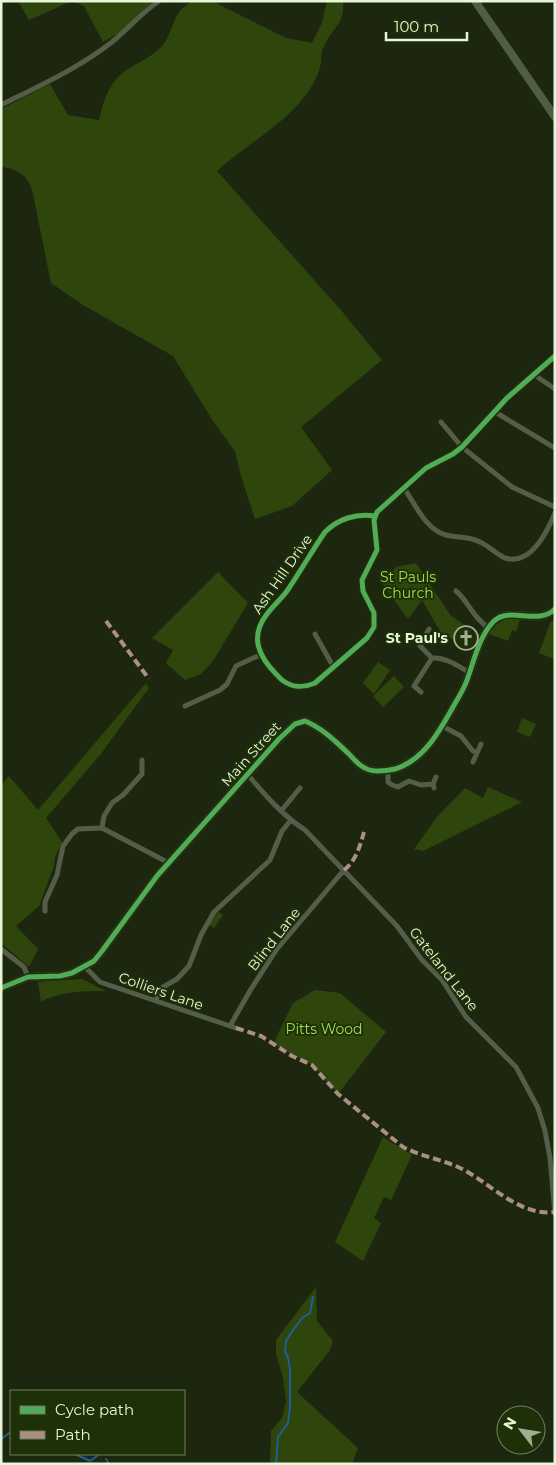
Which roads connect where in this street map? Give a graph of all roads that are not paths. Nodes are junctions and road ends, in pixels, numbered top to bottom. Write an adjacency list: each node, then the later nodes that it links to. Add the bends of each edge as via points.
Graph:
1 (158, 1): 3 (street, via 112,42 62,74)
2 (475, 1): 4 (street)
3 (1, 105)
4 (555, 116)
5 (555, 356): 6 (street)
6 (533, 374): 7 (street); 8 (street)
7 (555, 388)
8 (495, 412): 10 (street); 11 (street)
9 (441, 422): 10 (street)
10 (462, 447): 12 (street, via 431,464); 13 (street, via 512,487)
11 (555, 448)
12 (404, 488): 14 (street, via 433,530 476,540 507,558 521,557 536,546); 15 (street)
13 (555, 508)
14 (555, 514)
15 (375, 516): 21 (street, Ash Hill Drive, via 342,519 325,532 287,590 261,622 257,644); 23 (street, via 377,546 363,574 362,586 374,613 374,627 367,638)
16 (456, 591): 19 (street)
17 (555, 609): 19 (street, via 545,616 502,616)
18 (428, 628): 22 (street, via 420,646)
19 (488, 628): 24 (street)
20 (315, 634): 23 (street)
21 (260, 654): 23 (street, via 283,681 299,687 315,683); 26 (street, via 236,666 220,690)
22 (432, 658): 24 (street, via 455,664); 25 (street, via 414,686)
23 (334, 668)
24 (470, 673): 27 (street)
25 (421, 692)
26 (184, 706)
27 (442, 726): 29 (street, via 461,736); 32 (street, via 419,755)
28 (481, 744): 29 (street)
29 (477, 753): 31 (street)
30 (142, 760): 38 (street, via 142,774 112,803 104,816)
31 (473, 762)
32 (388, 771): 33 (street, Main Street, via 365,768 330,736 301,721 289,728); 34 (street, via 388,782 398,787 409,781 434,786)
33 (248, 775): 36 (street, Gateland Lane); 39 (street, Main Street)
34 (436, 777)
35 (300, 788): 36 (street)
36 (281, 811): 37 (street, Gateland Lane)
37 (290, 820): 40 (street, Gateland Lane, via 305,830); 46 (street, via 270,860 214,912 189,966 159,991)
38 (102, 828): 39 (street); 41 (street, via 78,829 63,846 57,875 45,902)
39 (169, 863): 43 (street, Main Street, via 94,961)
40 (344, 870): 47 (street, Blind Lane, via 277,949 251,989); 48 (street, Gateland Lane, via 397,926 422,960 442,980 476,1028 516,1067 538,1108 545,1131)
41 (46, 911)
42 (2, 950): 44 (street, via 24,967)
43 (84, 967): 44 (street, Main Street, via 60,976); 46 (street, Colliers Lane, via 100,982)
44 (28, 977): 45 (street, Main Street)
45 (1, 988)
46 (156, 1002): 47 (street, Colliers Lane)
47 (233, 1027)
48 (555, 1214)

